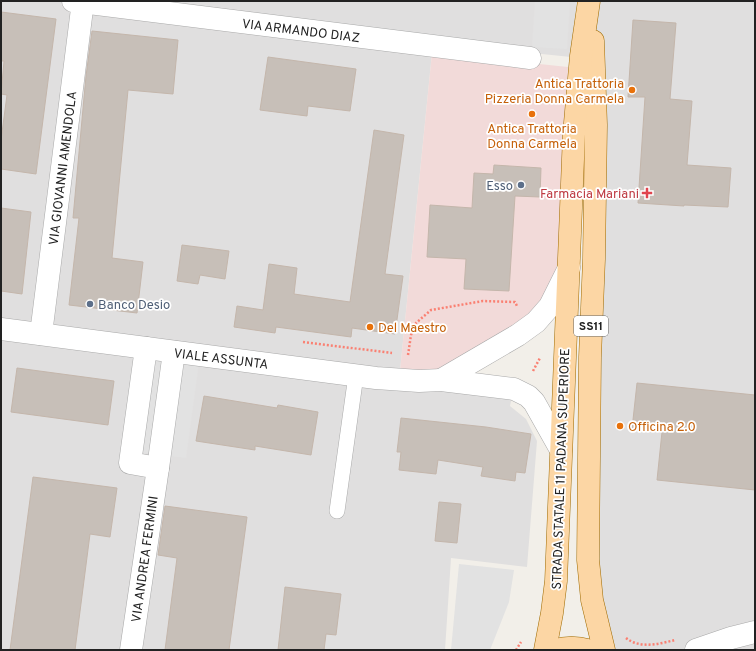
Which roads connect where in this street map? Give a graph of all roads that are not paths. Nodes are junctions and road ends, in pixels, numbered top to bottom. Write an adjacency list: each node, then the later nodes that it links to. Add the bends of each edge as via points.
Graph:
1 (80, 1): 3 (street, VIA ARMANDO DIAZ); 6 (street, VIA GIOVANNI AMENDOLA)
2 (590, 1): 4 (main road, STRADA STATALE 11 PADANA SUPERIORE / SS11, via 580,56 577,94); 20 (main road, STRADA STATALE 11 PADANA SUPERIORE / SS11, via 596,125 588,560 592,600)
3 (530, 58)
4 (569, 268): 10 (street, via 550,306 536,322); 11 (main road, STRADA STATALE 11 PADANA SUPERIORE / SS11)
5 (1, 329): 6 (street, VIALE ASSUNTA)
6 (41, 334): 7 (street, VIALE ASSUNTA)
7 (146, 348): 8 (street, VIALE ASSUNTA); 12 (street, via 130,463)
8 (174, 352): 9 (street, VIALE ASSUNTA); 12 (street, VIA ANDREA FERMINI)
9 (356, 375): 10 (street, VIALE ASSUNTA, via 401,380); 13 (lane)
10 (441, 380): 11 (street, VIALE ASSUNTA, via 522,392 539,410)
11 (561, 450): 17 (main road, STRADA STATALE 11 PADANA SUPERIORE / SS11, via 556,581)
12 (158, 468): 16 (street, VIA ANDREA FERMINI)
13 (337, 510)
14 (755, 632): 15 (street, via 746,633)
15 (709, 648)
16 (131, 650)
17 (545, 650)
18 (555, 650): 19 (main road)
19 (588, 650)
20 (604, 650)

